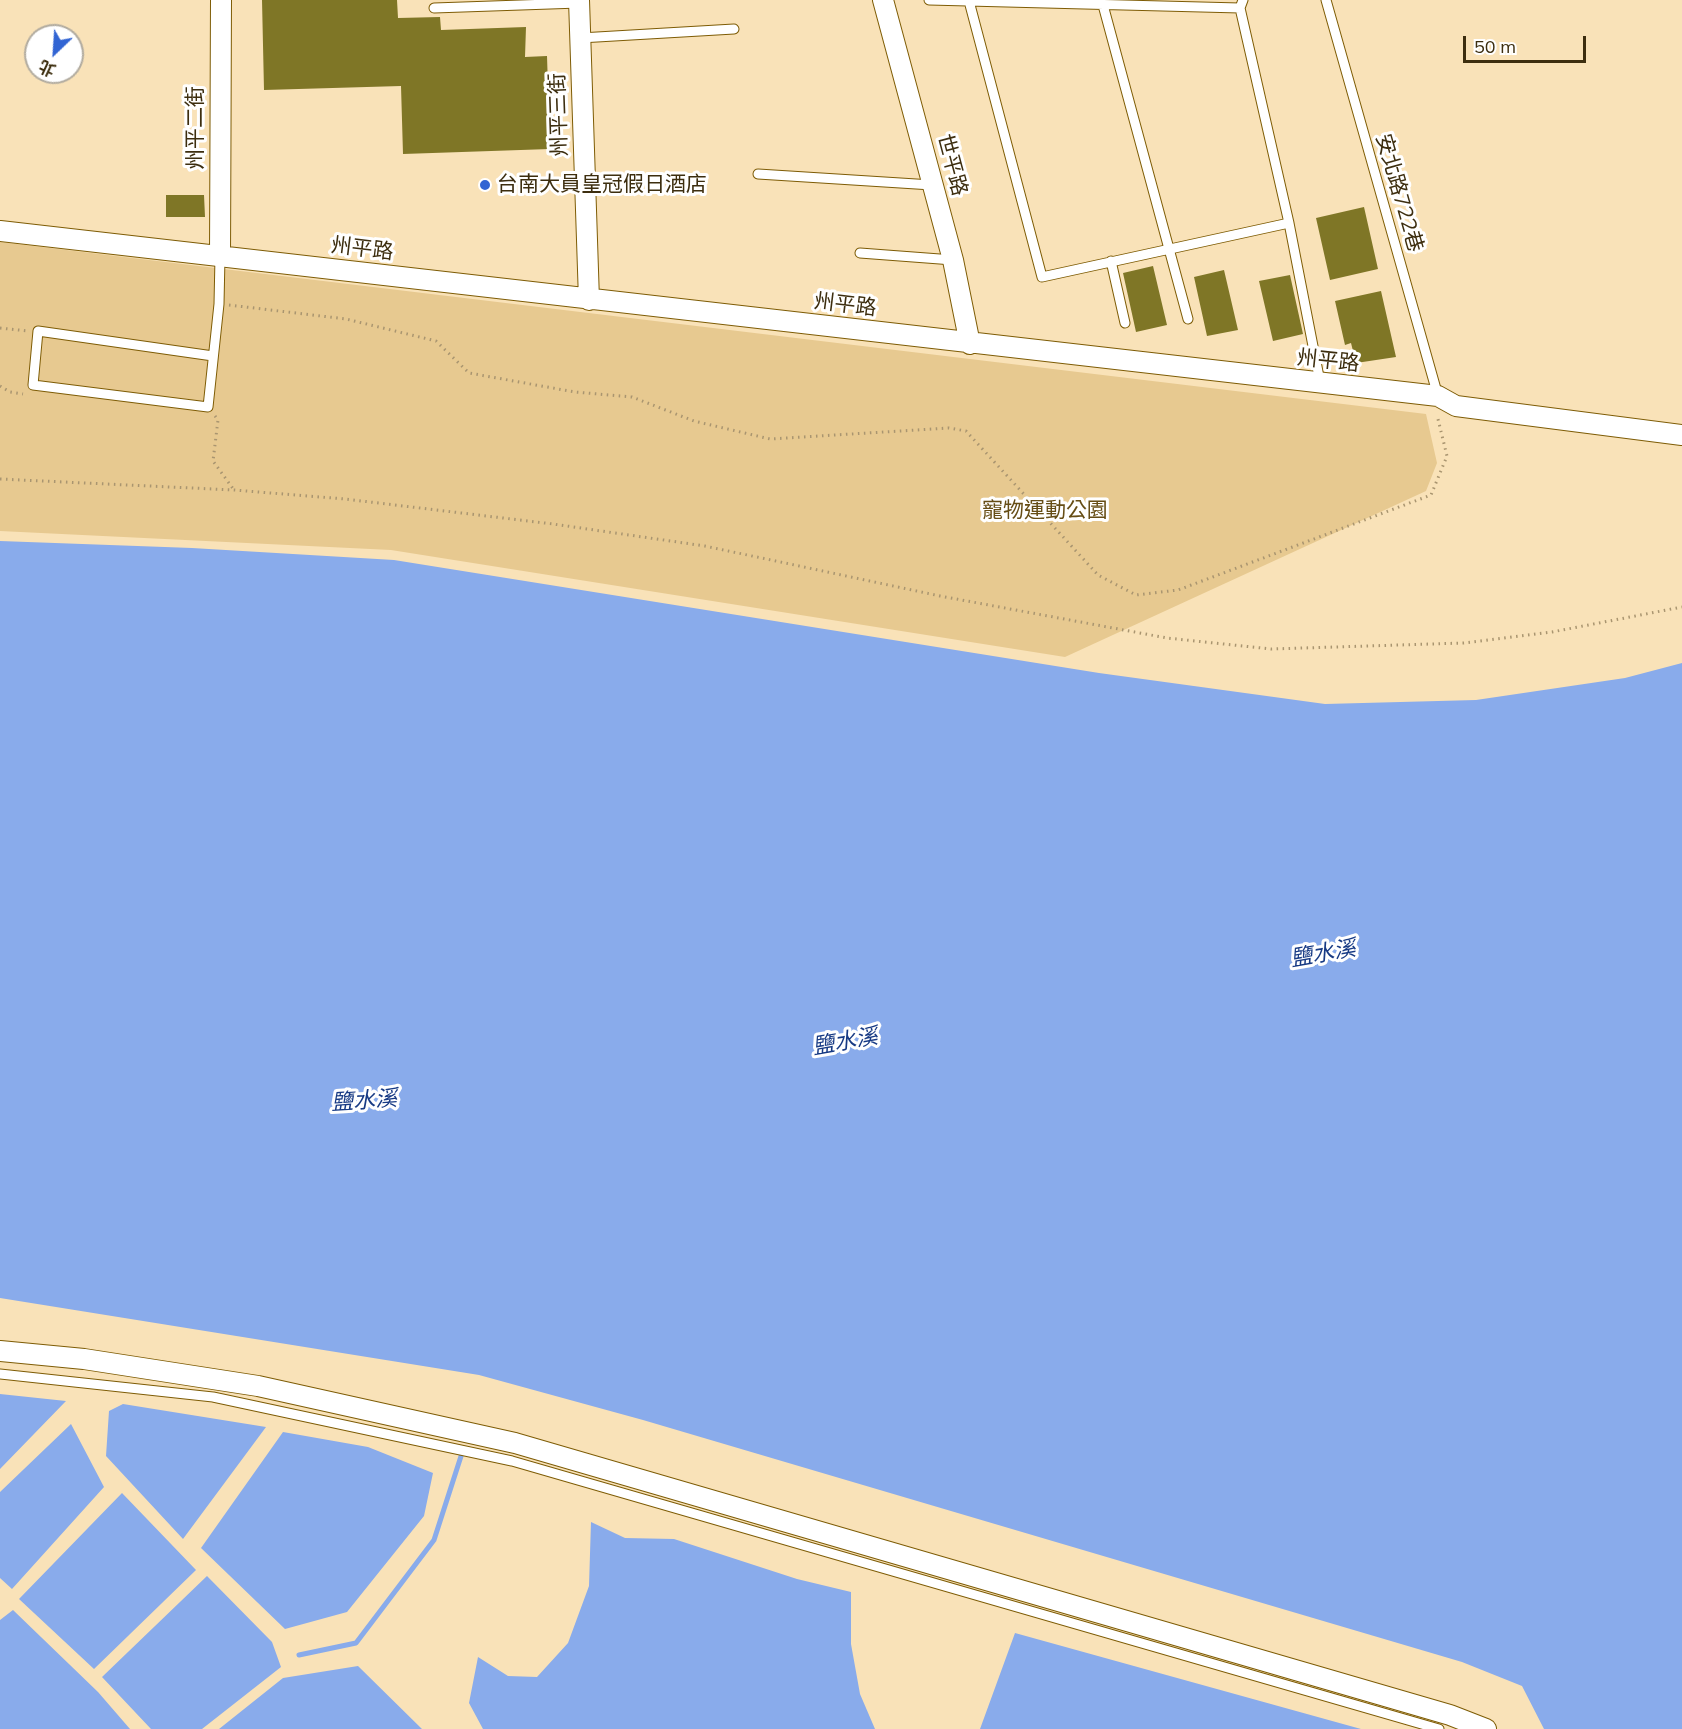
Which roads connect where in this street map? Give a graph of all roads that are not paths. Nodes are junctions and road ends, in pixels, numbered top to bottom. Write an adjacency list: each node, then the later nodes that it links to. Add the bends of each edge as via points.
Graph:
1 (221, 0): 18 (street, 州平二街)
2 (883, 0): 13 (street, 世平路)
3 (929, 0): 5 (lane)
4 (1326, 0): 27 (lane, 安北路722巷)
5 (969, 1): 8 (lane); 20 (lane, via 1042,277)
6 (579, 2): 9 (lane); 11 (street, 州平三街)
7 (1242, 4): 8 (lane); 14 (lane)
8 (1103, 5): 16 (lane)
9 (434, 8)
10 (734, 29): 11 (lane)
11 (580, 38): 21 (street, 州平三街)
12 (758, 174): 13 (lane)
13 (933, 185): 19 (street, 世平路)
14 (1289, 223): 16 (lane); 26 (lane)
15 (0, 231): 18 (street, 州平路)
16 (1169, 249): 20 (lane); 22 (lane)
17 (860, 253): 19 (lane)
18 (220, 257): 21 (street, 州平路); 25 (lane)
19 (953, 260): 24 (street, 世平路)
20 (1111, 261): 23 (lane)
21 (589, 300): 24 (street, 州平路)
22 (1188, 319)
23 (1125, 323)
24 (970, 344): 26 (street, 州平路)
25 (213, 356): 25 (lane, via 38,332 33,385 208,407)
26 (1320, 384): 27 (street, 州平路)
27 (1438, 396): 28 (street, 州平路, via 1456,406)
28 (1682, 435)
29 (0, 1351): 32 (street, via 84,1359 258,1386 515,1443 1450,1714)
30 (0, 1374): 31 (lane, via 213,1397 512,1461)
31 (1439, 1729)
32 (1486, 1729)

